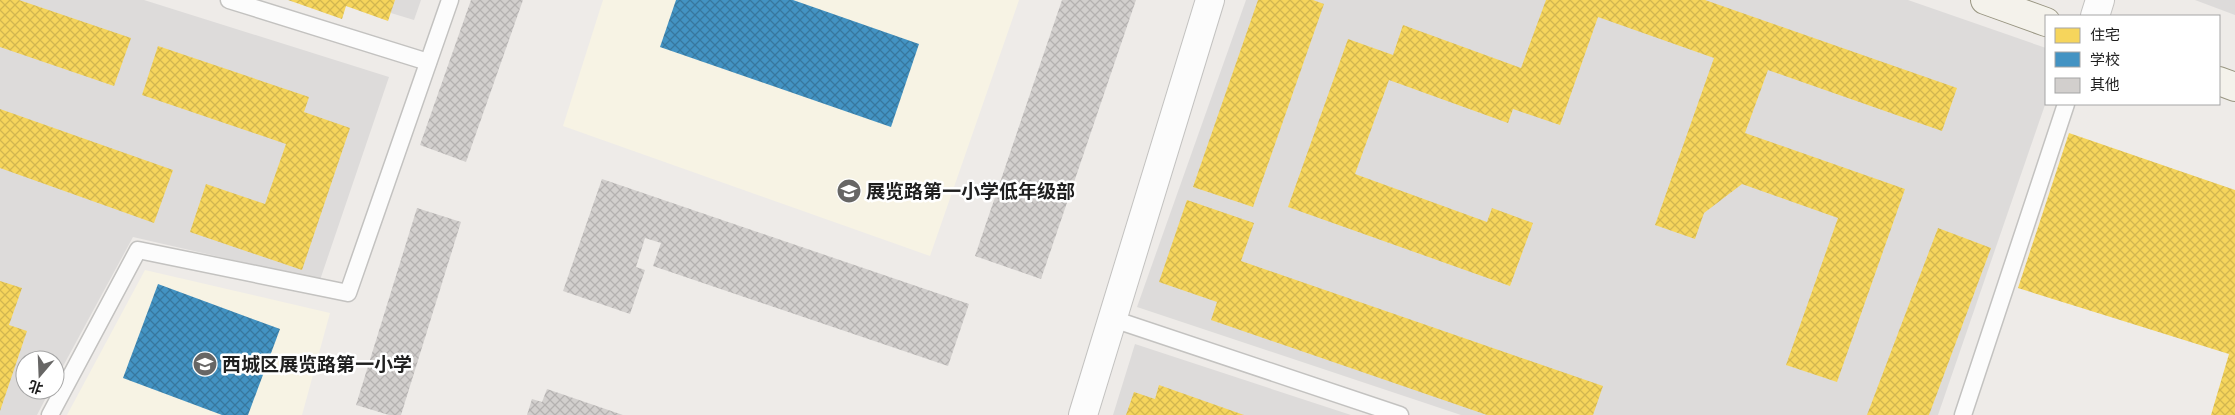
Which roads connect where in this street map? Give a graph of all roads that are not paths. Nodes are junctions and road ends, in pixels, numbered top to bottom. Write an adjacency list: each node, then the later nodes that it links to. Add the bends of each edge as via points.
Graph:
1 (229, 0): 8 (lane)
2 (450, 0): 8 (lane)
3 (1210, 0): 12 (street)
4 (1985, 0): 7 (main road)
5 (2100, 0): 6 (street)
6 (2095, 15)
7 (2045, 22)
8 (428, 62): 13 (lane, via 348,293 138,250)
9 (2220, 81): 10 (main road)
10 (2235, 87)
11 (2066, 105): 16 (lane)
12 (1113, 319): 14 (street); 15 (lane)
13 (50, 415)
14 (1083, 415)
15 (1400, 415)
16 (1963, 415)

